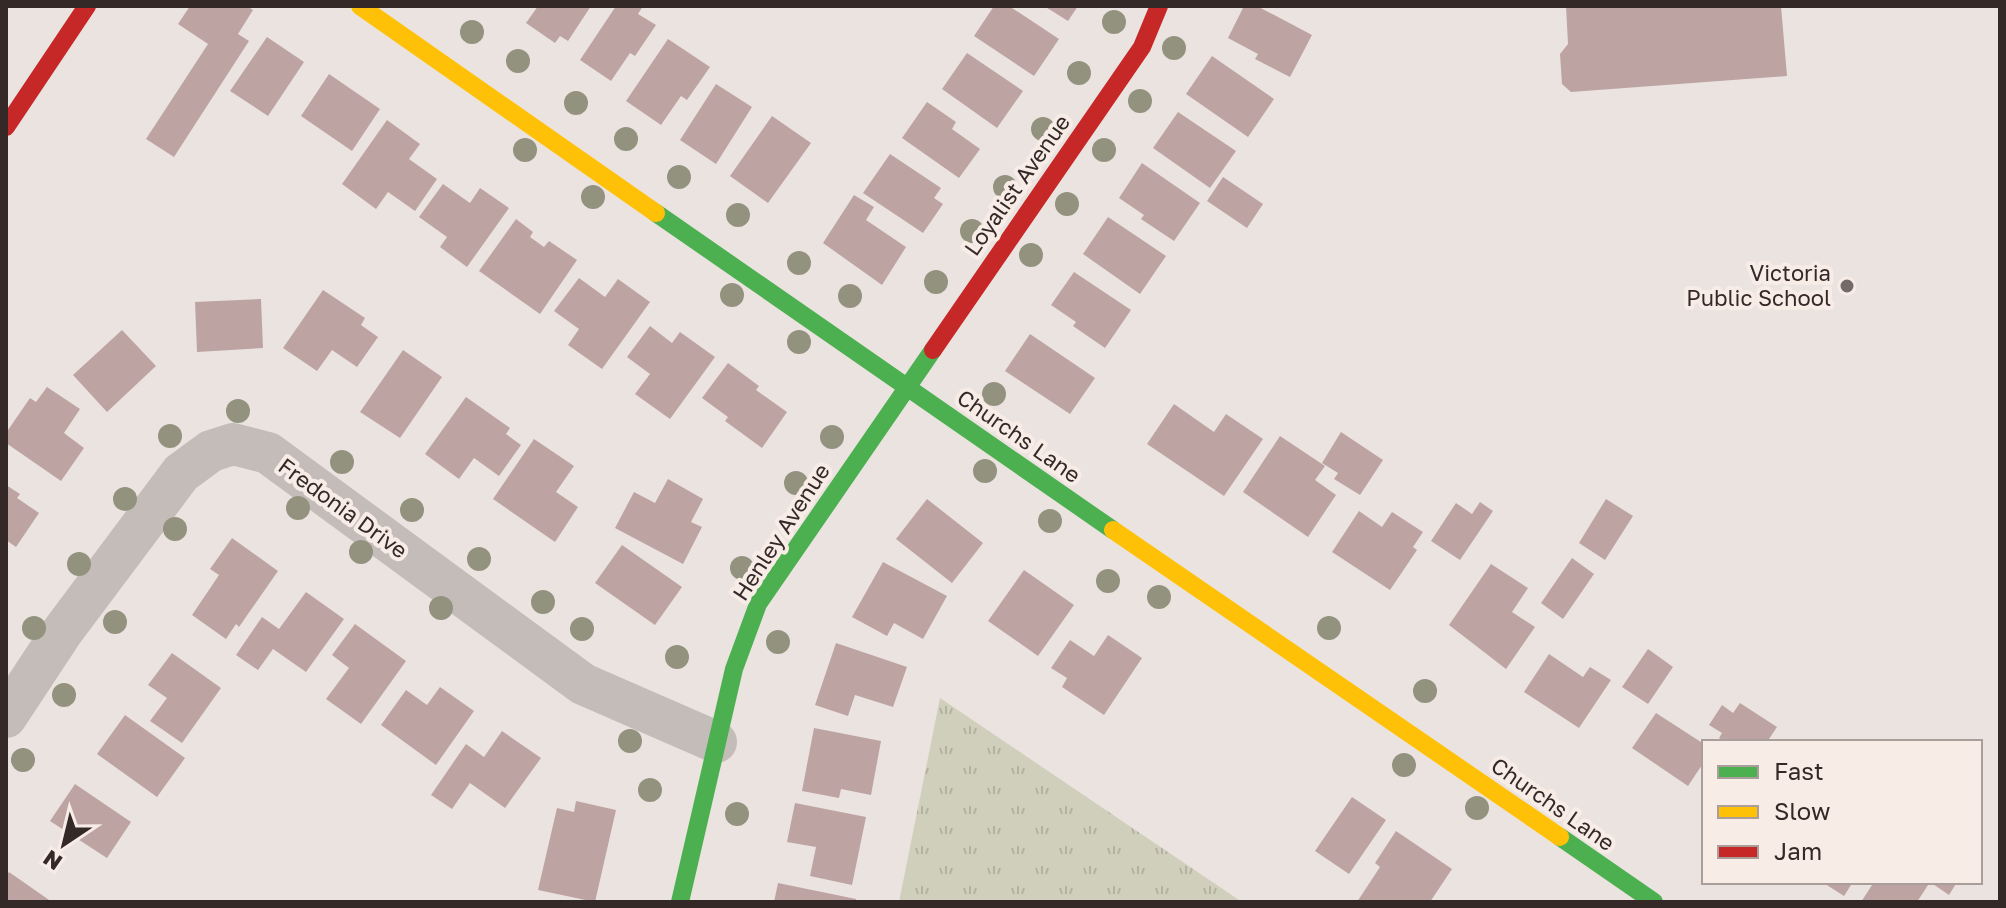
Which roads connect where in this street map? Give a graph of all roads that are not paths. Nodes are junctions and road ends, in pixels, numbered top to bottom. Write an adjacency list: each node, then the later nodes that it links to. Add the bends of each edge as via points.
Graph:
1 (87, 6): 4 (street)
2 (360, 6): 5 (street, Churchs Lane)
3 (1159, 6): 5 (street, Loyalist Avenue, via 1142,47)
4 (6, 127)
5 (905, 387): 7 (street, Henley Avenue, via 758,604 734,669); 9 (street, Churchs Lane)
6 (6, 717): 7 (street, Fredonia Drive, via 62,632 181,473 211,451 233,444 268,453 583,684)
7 (716, 742): 8 (street, Henley Avenue)
8 (680, 902)
9 (1654, 902)

